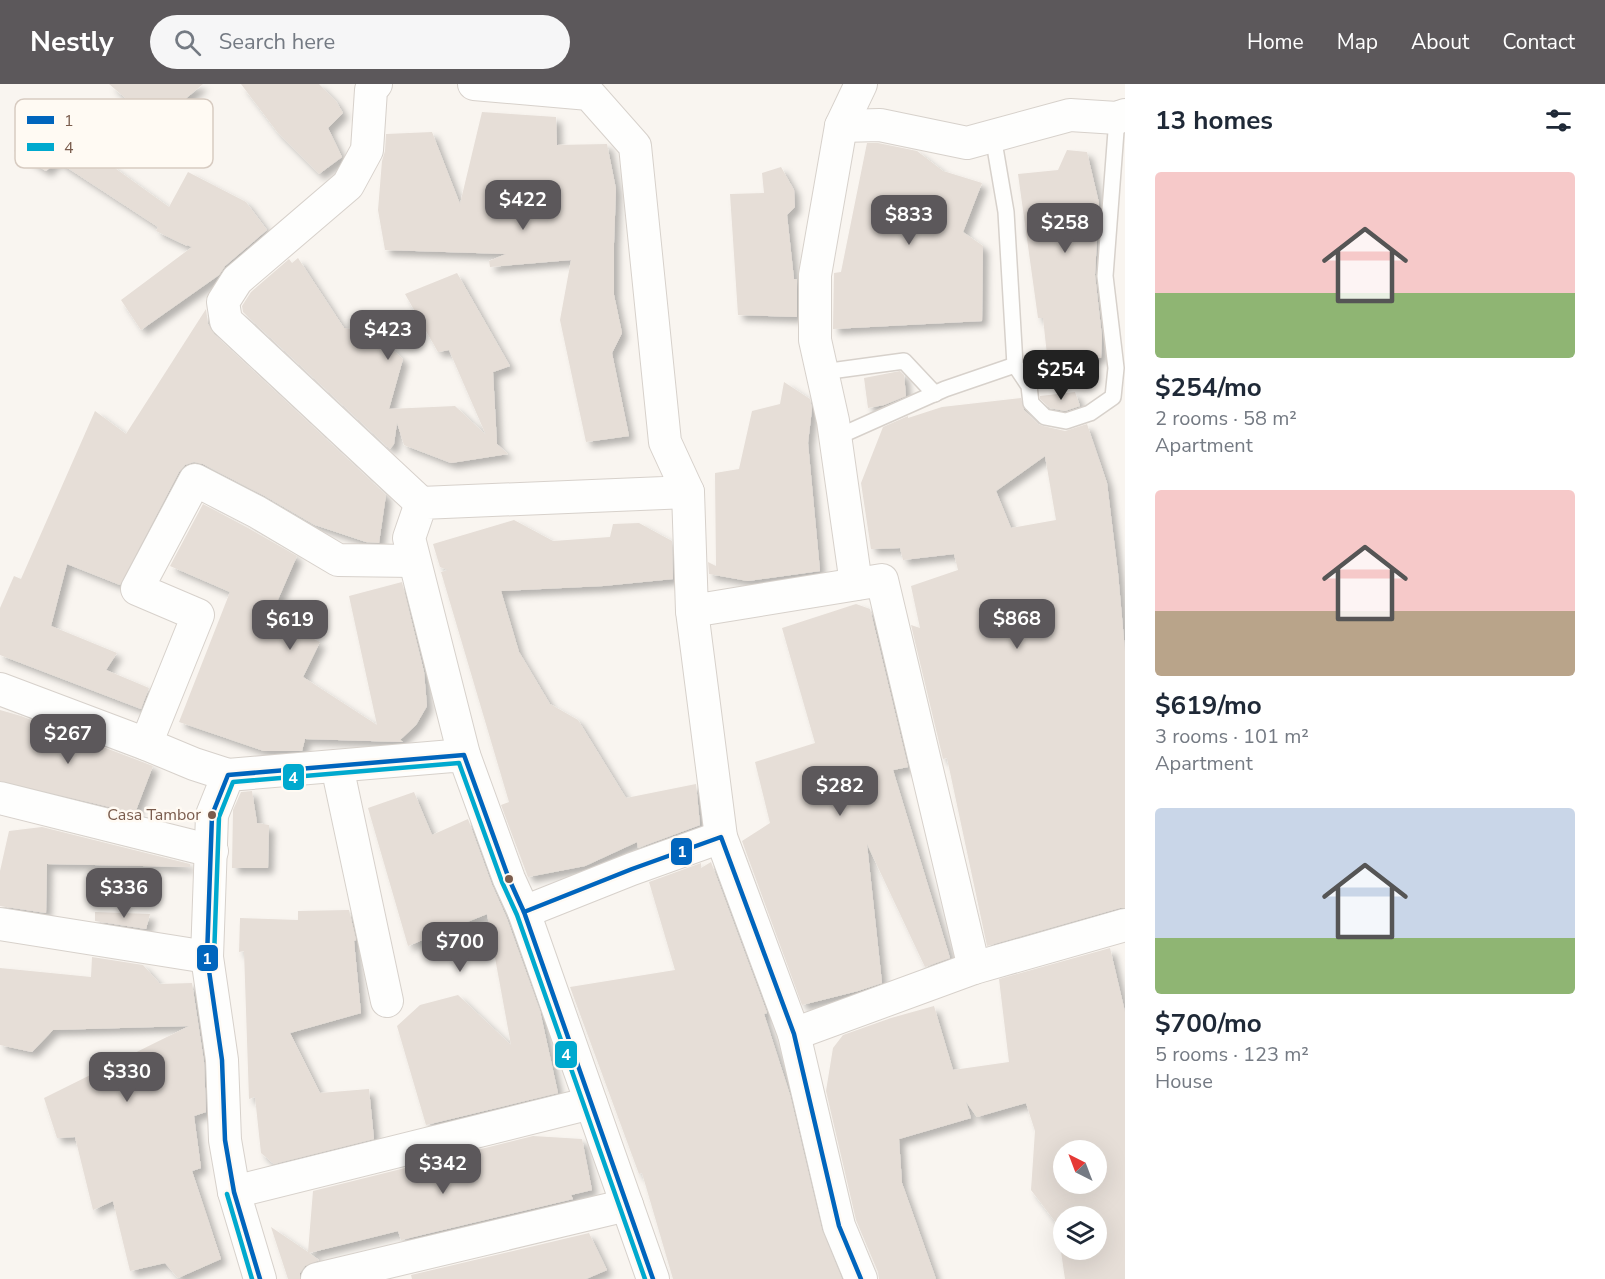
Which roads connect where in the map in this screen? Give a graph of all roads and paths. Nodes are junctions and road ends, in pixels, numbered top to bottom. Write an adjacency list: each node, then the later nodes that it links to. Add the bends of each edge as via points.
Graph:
1 (376, 84): 13 (street, via 371,90 368,150 348,185 237,280 223,302 225,321)
2 (474, 84): 4 (street)
3 (861, 84): 6 (street)
4 (592, 89): 12 (street, via 635,146 665,442)
5 (1121, 117): 7 (street, via 1070,115); 8 (lane, via 1105,276 1116,368 1113,396 1090,413 1066,421 1045,417 1031,403 1029,386)
6 (841, 126): 7 (street, via 880,125 967,143); 9 (street, via 815,275 815,340)
7 (993, 136): 8 (lane, via 1006,212)
8 (1015, 365): 10 (lane)
9 (823, 372): 10 (lane, via 904,361); 11 (street)
10 (935, 394): 11 (lane)
11 (835, 438): 15 (street)
12 (688, 492): 13 (street); 16 (street)
13 (421, 503): 14 (street, via 409,537)
14 (414, 561): 18 (street, via 338,560 195,480 137,589 198,615); 19 (street)
15 (856, 584): 16 (street); 29 (street, via 882,580)
16 (692, 611): 23 (street)
17 (0, 689): 18 (street)
18 (146, 744): 21 (street)
19 (464, 755): 20 (street); 25 (street)
20 (337, 766): 21 (street); 30 (street)
21 (228, 775): 24 (street, via 212,815)
22 (0, 798): 24 (street)
23 (721, 837): 25 (street); 31 (street)
24 (212, 851): 28 (street)
25 (524, 912): 32 (street)
26 (0, 924): 28 (street)
27 (1125, 925): 29 (street)
28 (207, 957): 33 (street, via 222,1060 225,1140)
29 (975, 968): 31 (street)
30 (387, 1001)
31 (794, 1034): 38 (street, via 839,1226)
32 (591, 1103): 33 (street); 34 (street)
33 (234, 1192): 35 (street)
34 (627, 1205): 36 (street); 37 (street)
35 (260, 1279)
36 (317, 1279)
37 (652, 1279)
38 (861, 1279)

